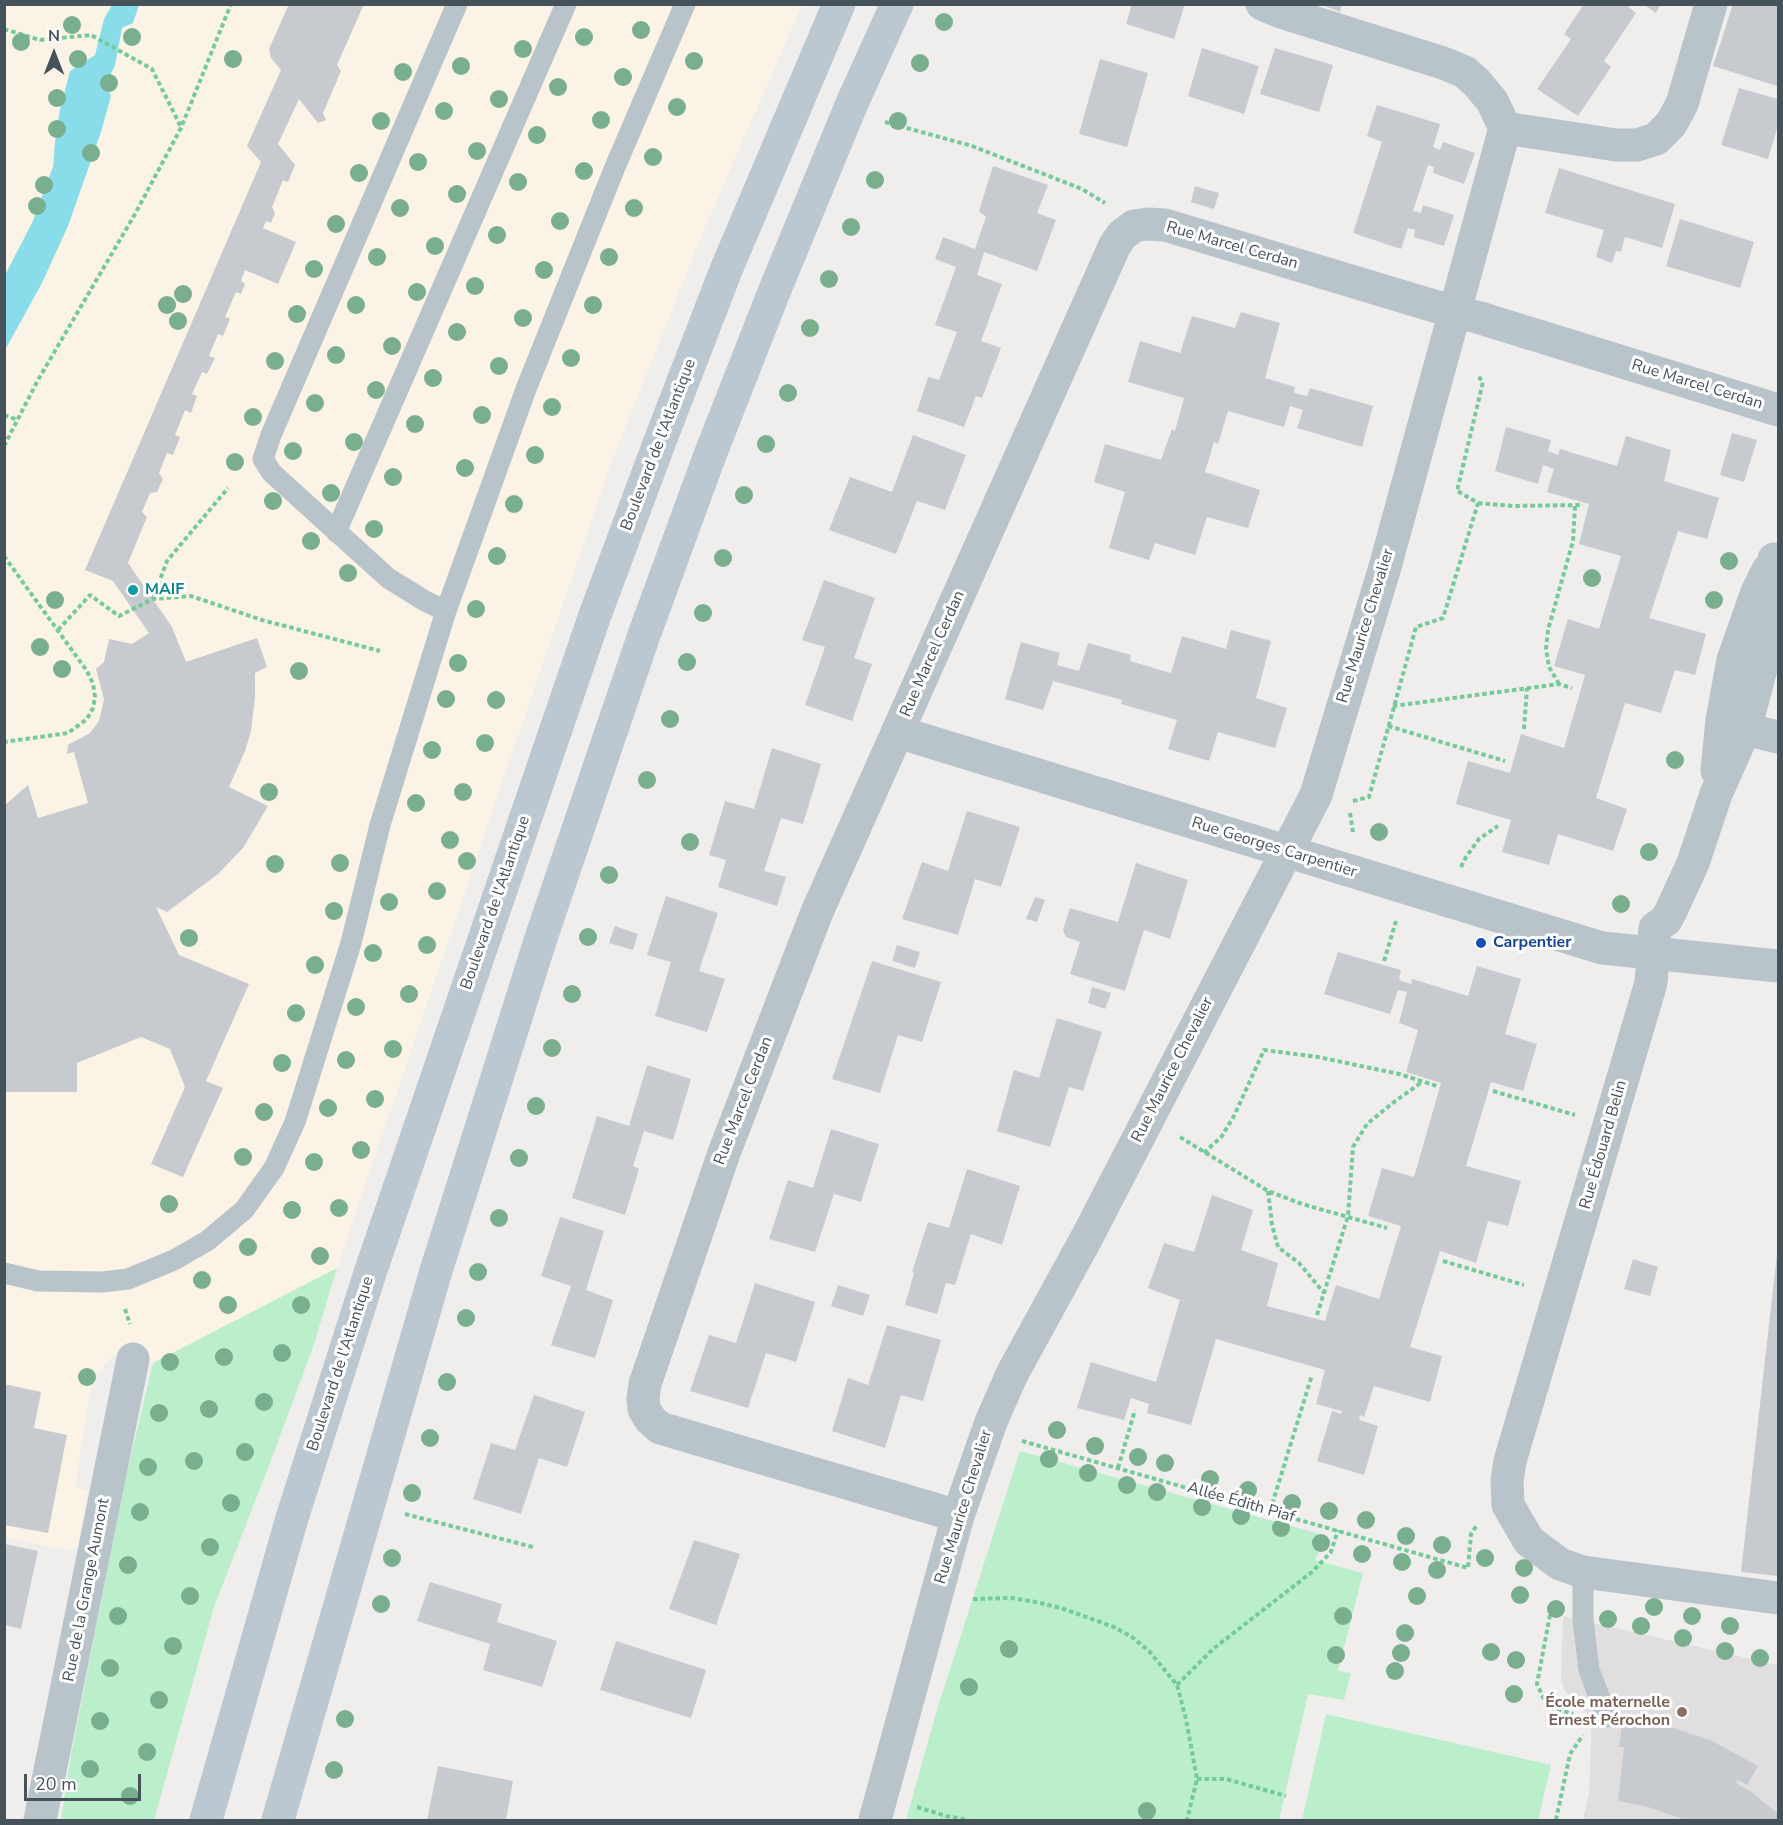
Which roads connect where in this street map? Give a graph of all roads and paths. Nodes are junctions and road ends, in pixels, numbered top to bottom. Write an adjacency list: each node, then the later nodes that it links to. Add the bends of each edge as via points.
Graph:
1 (231, 4): 11 (path)
2 (457, 4): 24 (lane, via 263,459 272,473)
3 (566, 4): 24 (lane)
4 (685, 4): 28 (lane, via 530,378)
5 (839, 4): 87 (main road, Boulevard de l'Atlantique, via 726,270 595,615 366,1284 292,1518)
6 (897, 4): 71 (main road, via 776,287 644,635 541,938 435,1274)
7 (1262, 4): 12 (street, via 1465,72 1492,101)
8 (1711, 4): 12 (street, via 1682,104 1671,124 1656,139 1637,145 1616,145)
9 (4, 29): 11 (path, via 40,40 91,35 152,69)
10 (880, 120): 13 (path, via 972,146 1082,189)
11 (181, 128): 18 (path)
12 (1505, 128): 14 (street, Rue Maurice Chevalier)
13 (1134, 226): 14 (street, Rue Marcel Cerdan, via 1165,225); 38 (street, Rue Marcel Cerdan, via 1115,245)
14 (1454, 312): 16 (street, Rue Marcel Cerdan); 45 (street, Rue Maurice Chevalier, via 1385,567 1316,795)
15 (1472, 368): 21 (path, via 1483,382 1457,491)
16 (1779, 410)
17 (4, 415): 18 (path)
18 (18, 420): 19 (path)
19 (4, 446)
20 (228, 488): 27 (path, via 167,561)
21 (1478, 502): 23 (path); 34 (path, via 1443,618 1416,627)
22 (1583, 505): 23 (path)
23 (1575, 506): 31 (path, via 1573,541 1546,649 1549,668)
24 (336, 532): 28 (lane, via 387,578)
25 (1776, 551): 37 (street, Rue Édouard Belin, via 1770,635); 42 (street, Rue Édouard Belin, via 1733,660 1717,753)
26 (4, 556): 29 (path)
27 (153, 599): 29 (path, via 119,616 90,595); 30 (path, via 191,596 262,620)
28 (446, 610): 62 (lane, via 380,825 341,975 295,1122 274,1168 244,1210 207,1241)
29 (58, 630): 40 (path, via 93,684 93,708 87,719 68,733)
30 (380, 651)
31 (1559, 684): 32 (path); 33 (path)
32 (1527, 688): 34 (path); 36 (path)
33 (1572, 688)
34 (1393, 706): 35 (path)
35 (1388, 726): 41 (path); 44 (path, via 1369,797 1351,801 1349,817)
36 (1524, 729)
37 (1745, 729): 39 (street); 42 (street, Rue Édouard Belin)
38 (898, 732): 45 (street, Rue Georges Carpentier); 73 (street, Rue Marcel Cerdan, via 817,912 728,1142 642,1398 644,1410 660,1428)
39 (1779, 736)
40 (4, 742)
41 (1505, 761)
42 (1716, 794): 48 (street, Rue Édouard Belin, via 1676,901 1666,920 1655,928)
43 (1498, 826): 46 (path, via 1472,847)
44 (1356, 836)
45 (1286, 850): 48 (street, Rue Georges Carpentier, via 1602,948); 54 (street, Rue Maurice Chevalier)
46 (1458, 876)
47 (1398, 912): 49 (path)
48 (1653, 951): 50 (street, Rue Georges Carpentier); 55 (street, Rue Édouard Belin, via 1651,983)
49 (1384, 960)
50 (1779, 966)
51 (1423, 1082): 52 (path); 56 (path, via 1318,1057 1264,1050 1234,1116 1222,1136); 58 (path, via 1367,1124 1353,1148)
52 (1437, 1086)
53 (1493, 1091): 55 (path)
54 (1149, 1117): 56 (path); 73 (street, Rue Maurice Chevalier, via 1012,1374)
55 (1610, 1125): 64 (street, Rue Édouard Belin)
56 (1204, 1153): 57 (path)
57 (1268, 1191): 58 (path); 63 (path, via 1278,1247 1299,1263)
58 (1348, 1216): 59 (path); 63 (path)
59 (1387, 1228)
60 (1443, 1261): 64 (path)
61 (4, 1273): 62 (lane, via 38,1281)
62 (128, 1279): 66 (path, via 122,1302 132,1330)
63 (1325, 1294): 65 (path)
64 (1558, 1297): 77 (street, Rue Édouard Belin, via 1510,1461 1508,1504 1529,1541)
65 (1317, 1315)
66 (133, 1359): 86 (street, Rue de la Grange Aumont)
67 (1312, 1375): 72 (path)
68 (1136, 1410): 70 (path)
69 (1013, 1439): 70 (path, Allée Édith Piaf)
70 (1118, 1468): 72 (path, Allée Édith Piaf)
71 (369, 1505): 75 (path); 88 (main road)
72 (1270, 1511): 74 (path, Allée Édith Piaf)
73 (958, 1516): 89 (street, Rue Maurice Chevalier)
74 (1338, 1530): 76 (path, Allée Édith Piaf); 80 (path, via 1331,1552 1312,1572 1222,1642)
75 (533, 1547)
76 (1468, 1568)
77 (1571, 1568): 78 (street); 81 (path, via 1537,1684 1547,1706); 82 (lane, via 1583,1620 1588,1670)
78 (1779, 1598)
79 (970, 1599): 80 (path, via 1011,1598 1089,1617 1132,1637)
80 (1177, 1685): 84 (path)
81 (1576, 1715)
82 (1607, 1717)
83 (1588, 1728): 91 (path, via 1570,1754)
84 (1197, 1779): 85 (path, via 1226,1779); 90 (path)
85 (1286, 1796)
86 (40, 1821)
87 (206, 1821)
88 (278, 1821)
89 (875, 1821)
90 (1187, 1821)
91 (1556, 1821)

